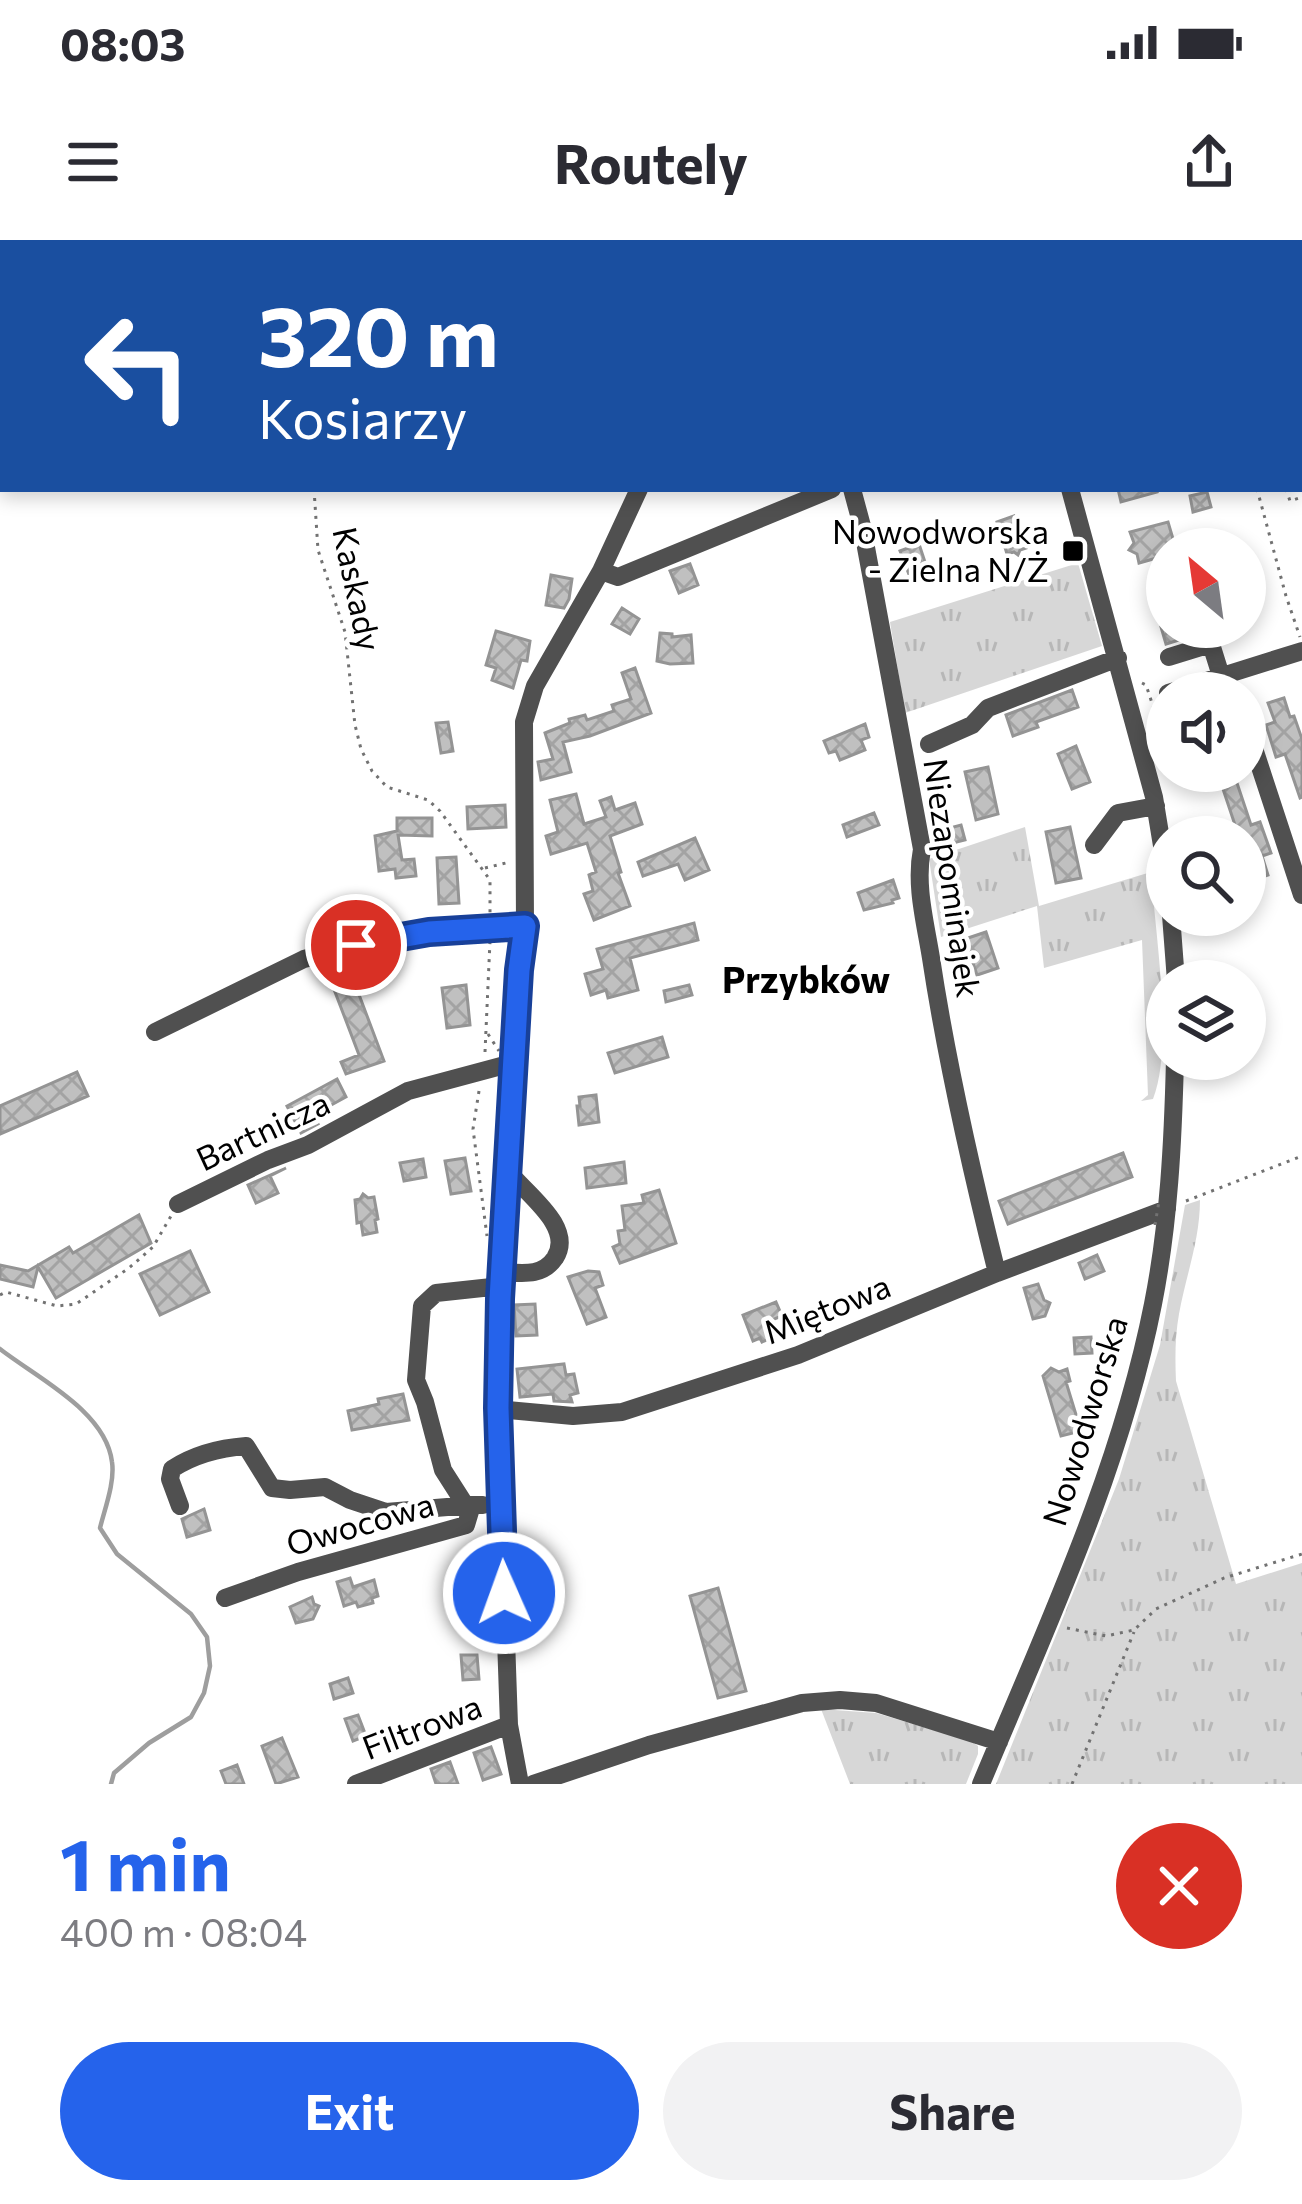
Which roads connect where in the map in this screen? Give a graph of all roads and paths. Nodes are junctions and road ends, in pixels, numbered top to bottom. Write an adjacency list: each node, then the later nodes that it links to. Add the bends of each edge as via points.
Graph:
1 (314, 492): 21 (path, Kaskady, via 318,550 345,632 361,749 387,787 440,811)
2 (638, 492): 7 (street)
3 (825, 492): 7 (street, via 618,577)
4 (853, 492): 35 (street, Niezapominajek, via 922,849 917,872 939,1011)
5 (1071, 492): 10 (street)
6 (1258, 492): 8 (path)
7 (602, 572): 20 (street, via 535,686 524,722)
8 (1302, 647): 12 (street)
9 (1169, 657): 11 (street, via 1211,644)
10 (1118, 658): 14 (street); 15 (street, via 988,708 972,725)
11 (1225, 672)
12 (1248, 672)
13 (1146, 700): 14 (street)
14 (1131, 705): 17 (street)
15 (929, 744)
16 (1266, 786): 22 (street)
17 (1156, 806): 18 (street); 19 (street, via 1118,813)
18 (1158, 816)
19 (1094, 844)
20 (526, 860): 21 (path); 23 (street)
21 (483, 869): 24 (path, Kaskady)
22 (1302, 895)
23 (525, 926): 24 (street); 27 (street)
24 (490, 927): 25 (path, Kaskady); 26 (street, via 304,959)
25 (486, 1031): 27 (path); 28 (path, Kaskady)
26 (154, 1032)
27 (511, 1062): 28 (street, Bartnicza); 31 (street)
28 (484, 1070): 32 (street, Bartnicza, via 409,1091); 34 (path, Kaskady, via 473,1129)
29 (1173, 1080): 33 (street, Nowodworska)
30 (1302, 1156): 33 (path)
31 (508, 1171): 36 (street); 36 (street, via 561,1236 550,1265)
32 (178, 1204): 37 (path, Bartnicza, via 153,1247 76,1304)
33 (1160, 1212): 35 (street, Miętowa); 44 (street, Nowodworska, via 1153,1305 1129,1398)
34 (486, 1234)
35 (997, 1274): 38 (street, Miętowa, via 798,1355 622,1412)
36 (501, 1279): 38 (street); 40 (street, via 436,1293 422,1306 416,1380 443,1470)
37 (0, 1295)
38 (498, 1408): 39 (street)
39 (500, 1504): 40 (street, Owocowa); 46 (street)
40 (469, 1505): 41 (street, via 386,1512 325,1486 272,1487 246,1446 172,1468); 43 (street, Owocowa, via 466,1526)
41 (180, 1506)
42 (1302, 1554): 45 (path, via 1224,1578 1156,1609)
43 (225, 1598)
44 (1048, 1623): 45 (path, via 1106,1636); 47 (street, Nowodworska)
45 (1134, 1630): 52 (path)
46 (509, 1725): 48 (street, Filtrowa); 49 (street)
47 (999, 1742): 50 (street, via 876,1703 802,1703); 51 (street, Nowodworska)
48 (356, 1784)
49 (520, 1784)
50 (533, 1784)
51 (981, 1784)
52 (1072, 1784)

